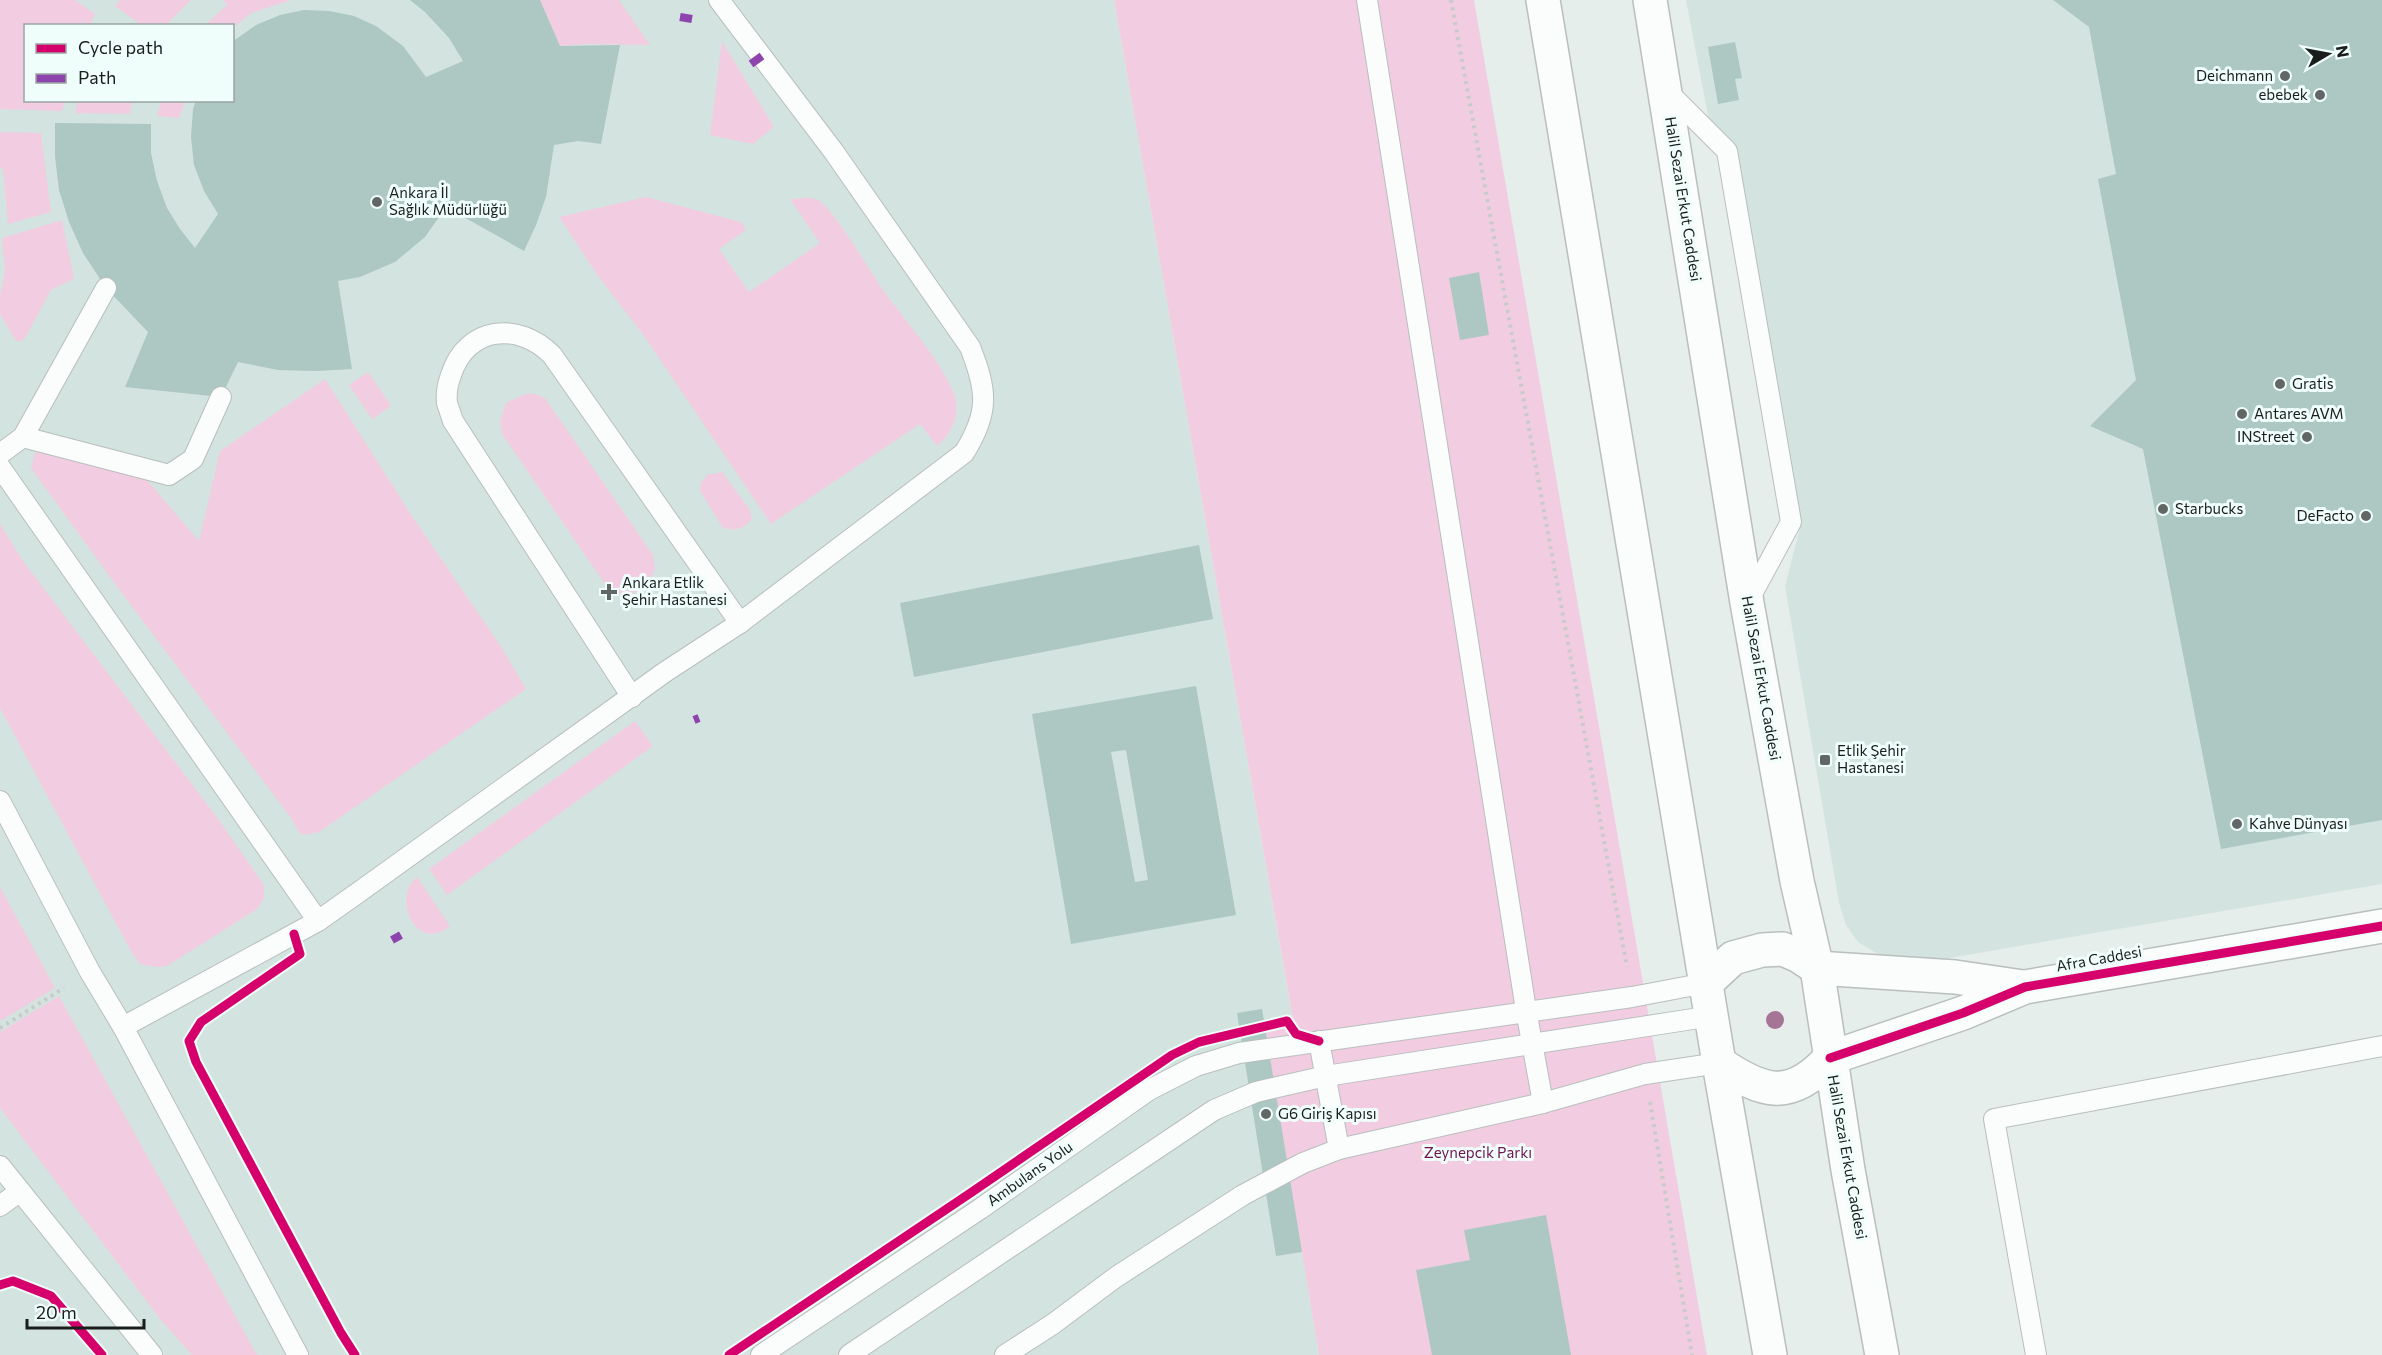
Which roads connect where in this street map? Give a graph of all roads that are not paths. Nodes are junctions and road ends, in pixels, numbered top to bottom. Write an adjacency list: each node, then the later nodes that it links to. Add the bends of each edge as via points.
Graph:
1 (719, 0): 12 (lane, via 834,152 970,347 980,375 983,403 978,431 964,453)
2 (1367, 0): 20 (lane)
3 (1544, 0): 18 (main road)
4 (1650, 0): 5 (main road, Halil Sezai Erkut Caddesi)
5 (1666, 90): 11 (main road, Halil Sezai Erkut Caddesi); 11 (lane, via 1727,151 1791,522)
6 (106, 288): 8 (lane)
7 (221, 397): 8 (lane, via 193,459 169,475)
8 (23, 437): 9 (lane)
9 (0, 454)
10 (0, 467): 15 (lane)
11 (1747, 603): 17 (main road, Halil Sezai Erkut Caddesi, via 1797,881)
12 (740, 623): 13 (lane); 13 (lane, via 543,345 527,336 504,332 467,347 455,363 448,384 447,401 453,421)
13 (632, 698): 15 (lane)
14 (0, 801): 22 (lane)
15 (318, 921): 22 (lane)
16 (2382, 926): 19 (main road, Afra Caddesi)
17 (1817, 968): 18 (main road, via 1783,949 1762,950 1733,958); 19 (main road, Afra Caddesi, via 1954,977); 26 (main road, Halil Sezai Erkut Caddesi)
18 (1706, 983): 20 (lane, Ambulans Yolu); 21 (main road)
19 (2025, 987): 26 (main road, Afra Caddesi)
20 (1526, 1010): 23 (lane, Ambulans Yolu); 24 (lane)
21 (1712, 1016): 24 (lane); 27 (main road)
22 (123, 1027): 35 (lane)
23 (1319, 1041): 28 (lane); 36 (lane, Ambulans Yolu, via 1239,1053 1196,1066 1149,1090)
24 (1533, 1044): 28 (lane); 29 (lane)
25 (2382, 1046): 41 (lane, via 1994,1119)
26 (1830, 1059): 27 (main road, via 1815,1075 1780,1089 1760,1087); 40 (main road, Halil Sezai Erkut Caddesi)
27 (1719, 1063): 29 (lane, via 1645,1074); 39 (main road)
28 (1326, 1076): 30 (lane); 37 (lane, via 1256,1092 1214,1110)
29 (1544, 1103): 30 (lane)
30 (1339, 1149): 38 (lane, via 1243,1195)
31 (0, 1166): 32 (lane)
32 (19, 1192): 33 (lane); 34 (lane)
33 (0, 1206)
34 (152, 1355)
35 (298, 1355)
36 (761, 1355)
37 (849, 1355)
38 (1005, 1355)
39 (1770, 1355)
40 (1882, 1355)
41 (2036, 1355)

